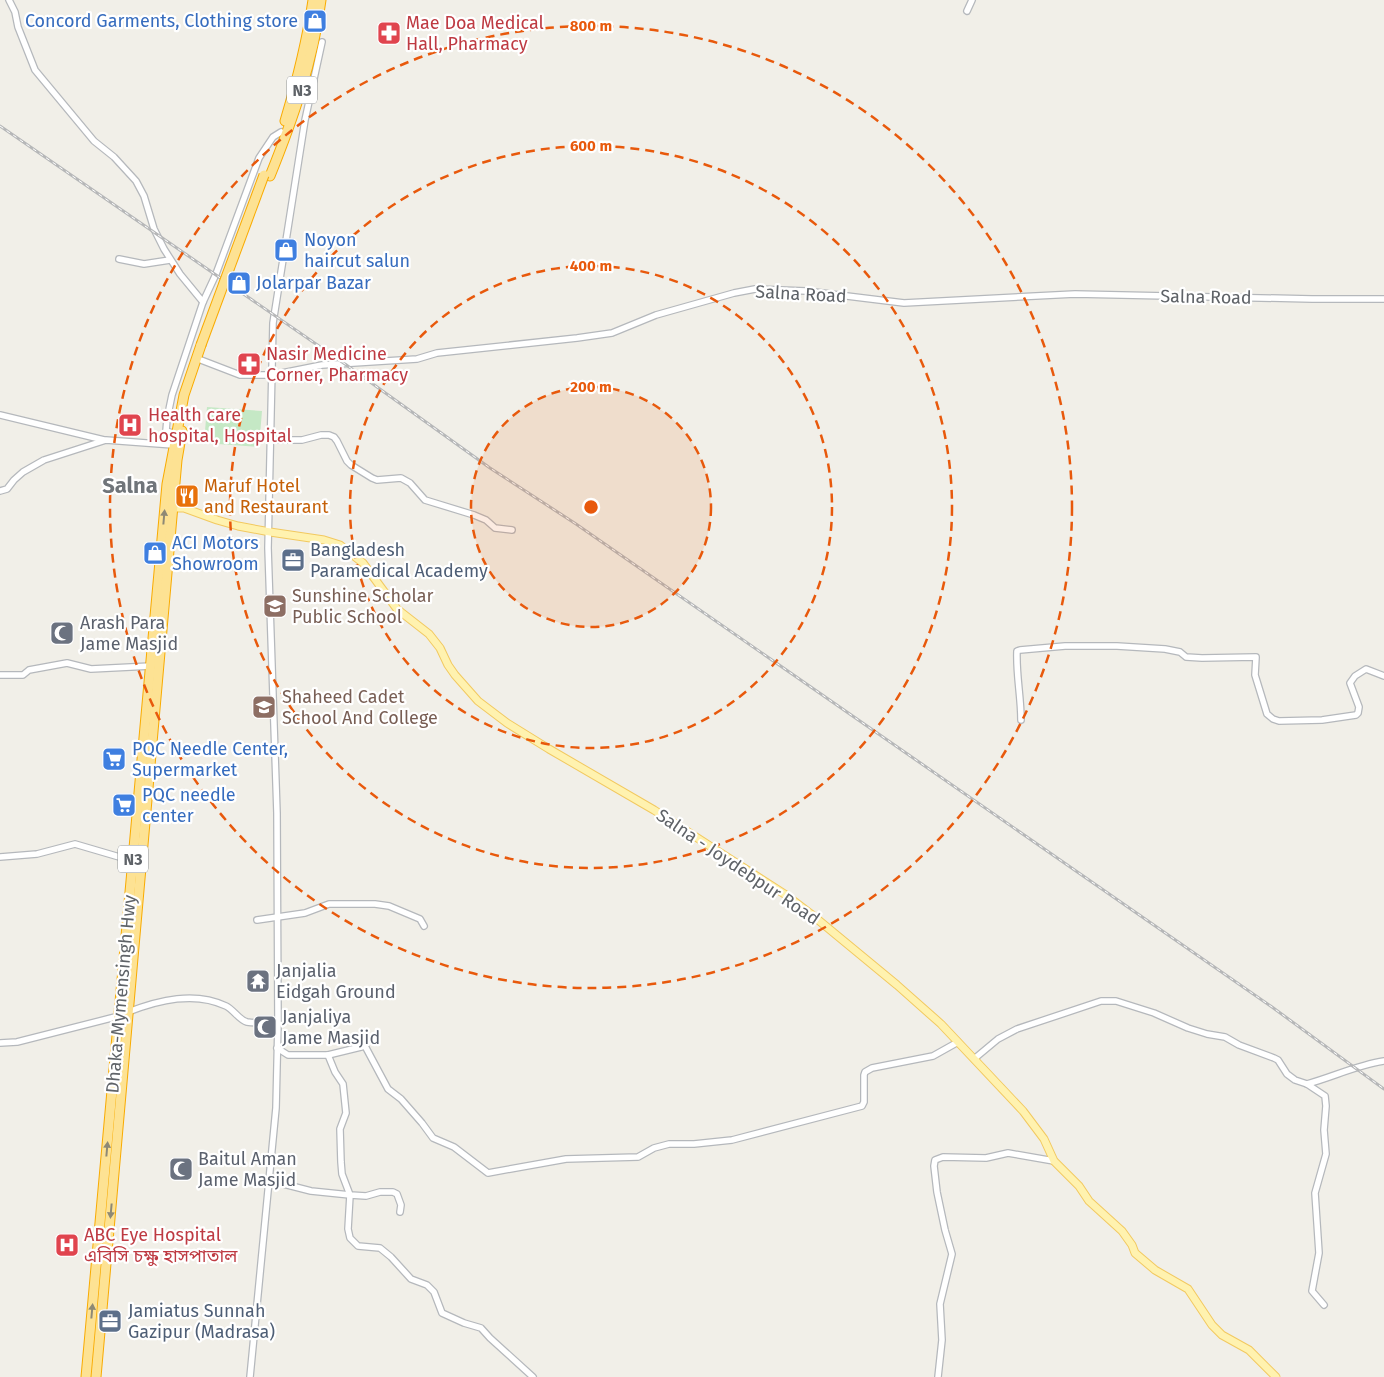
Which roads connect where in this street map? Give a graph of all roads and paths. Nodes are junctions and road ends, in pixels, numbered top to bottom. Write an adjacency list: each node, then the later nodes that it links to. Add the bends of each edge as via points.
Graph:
1 (9, 0): 10 (street, via 35,70 94,141 136,181)
2 (313, 0): 7 (highway, N3, via 297,82)
3 (321, 0): 8 (highway, N3, via 304,83)
4 (972, 0): 5 (street)
5 (967, 11)
6 (322, 42): 15 (street, via 305,120 273,323)
7 (281, 132): 8 (highway, N3); 12 (street, via 273,137 259,158)
8 (267, 176): 13 (highway, N3)
9 (119, 259): 10 (street, via 144,264)
10 (170, 260): 12 (street)
11 (1384, 299): 15 (street, Salna Road, via 1075,294 904,303 806,291 755,290 656,315 612,333 438,353 417,359 322,365)
12 (203, 302): 17 (street, via 167,419 166,431)
13 (204, 346): 14 (highway, Dhaka-Mymensingh Hwy / N3); 17 (highway, Dhaka-Mymensingh Hwy / N3, via 184,395)
14 (201, 360): 15 (street, Salna Road, via 240,374); 22 (highway, Dhaka-Mymensingh Hwy / N3, via 186,405)
15 (272, 374): 19 (street)
16 (0, 415): 18 (street)
17 (176, 434): 20 (highway, Dhaka-Mymensingh Hwy / N3)
18 (106, 440): 20 (street); 21 (street, via 44,460)
19 (271, 440): 23 (street, via 302,440 329,435 337,441 347,462 372,478 400,478 410,483 425,500 474,515 495,528); 24 (street)
20 (173, 445): 25 (highway, Dhaka-Mymensingh Hwy / N3, one-way to 20)
21 (0, 491)
22 (173, 508): 24 (main road, Salna - Joydebpur Road, via 184,508 217,520); 34 (highway, Dhaka-Mymensingh Hwy / N3)
23 (512, 530)
24 (270, 532): 31 (street); 37 (main road, Salna - Joydebpur Road, via 324,540 350,551 398,609 429,634 455,675 478,701 532,739 654,810 786,896 897,985)
25 (151, 666): 26 (street, via 91,669 66,663 29,670 23,675); 30 (highway, Dhaka-Mymensingh Hwy / N3)
26 (0, 675)
27 (1384, 676): 28 (street, via 1366,669 1352,679 1350,683 1359,707 1356,714 1322,720 1279,721 1267,714 1255,675 1256,657 1186,657 1180,652 1165,649 1118,646 1020,650 1017,651 1016,670)
28 (1021, 720)
29 (0, 857): 30 (street, via 37,854 75,844)
30 (133, 861): 35 (highway, Dhaka-Mymensingh Hwy / N3)
31 (278, 917): 32 (street); 33 (street, via 306,913 329,904 375,904 389,906 420,919); 36 (street)
32 (256, 920)
33 (424, 926)
34 (128, 1012): 36 (street, via 164,1000 200,999 229,1007 249,1022); 50 (highway, Dhaka-Mymensingh Hwy / N3, one-way to 50)
35 (119, 1016): 38 (street, via 16,1042); 49 (highway, Dhaka-Mymensingh Hwy / N3, one-way to 35)
36 (278, 1023): 39 (street)
37 (958, 1042): 40 (street, via 933,1056 872,1068 864,1075 862,1106 794,1125 732,1140 662,1145 638,1157 566,1159 488,1173 454,1148 432,1138 401,1099 388,1089 365,1046); 41 (main road, Salna - Joydebpur Road)
38 (0, 1043)
39 (277, 1048): 40 (street, via 288,1054); 45 (street, via 276,1108)
40 (328, 1055): 46 (street, via 343,1084 346,1113 340,1129 341,1162)
41 (974, 1059): 43 (street, via 998,1039 1017,1029 1101,1000 1116,1000 1188,1028 1226,1037 1274,1058 1287,1074); 44 (main road, Salna - Joydebpur Road, via 1023,1111 1044,1139)
42 (1384, 1061): 43 (street, via 1368,1063)
43 (1307, 1084): 48 (street, via 1325,1096 1326,1106 1326,1154 1315,1193 1319,1252 1312,1291)
44 (1054, 1161): 53 (street, via 1008,1153 986,1158 943,1157 935,1160 937,1192 952,1254 940,1304 942,1340); 54 (main road, Salna - Joydebpur Road, via 1122,1232 1144,1262 1188,1289 1212,1326 1249,1350)
45 (268, 1180): 46 (street, via 311,1191); 51 (street)
46 (350, 1195): 47 (street, via 393,1192 401,1205); 52 (street, via 348,1228 352,1242 358,1246 380,1248 410,1278 427,1285 434,1292 442,1313 481,1328)
47 (400, 1212)
48 (1324, 1305)
49 (86, 1377)
50 (96, 1377)
51 (250, 1377)
52 (533, 1377)
53 (938, 1377)
54 (1276, 1377)

